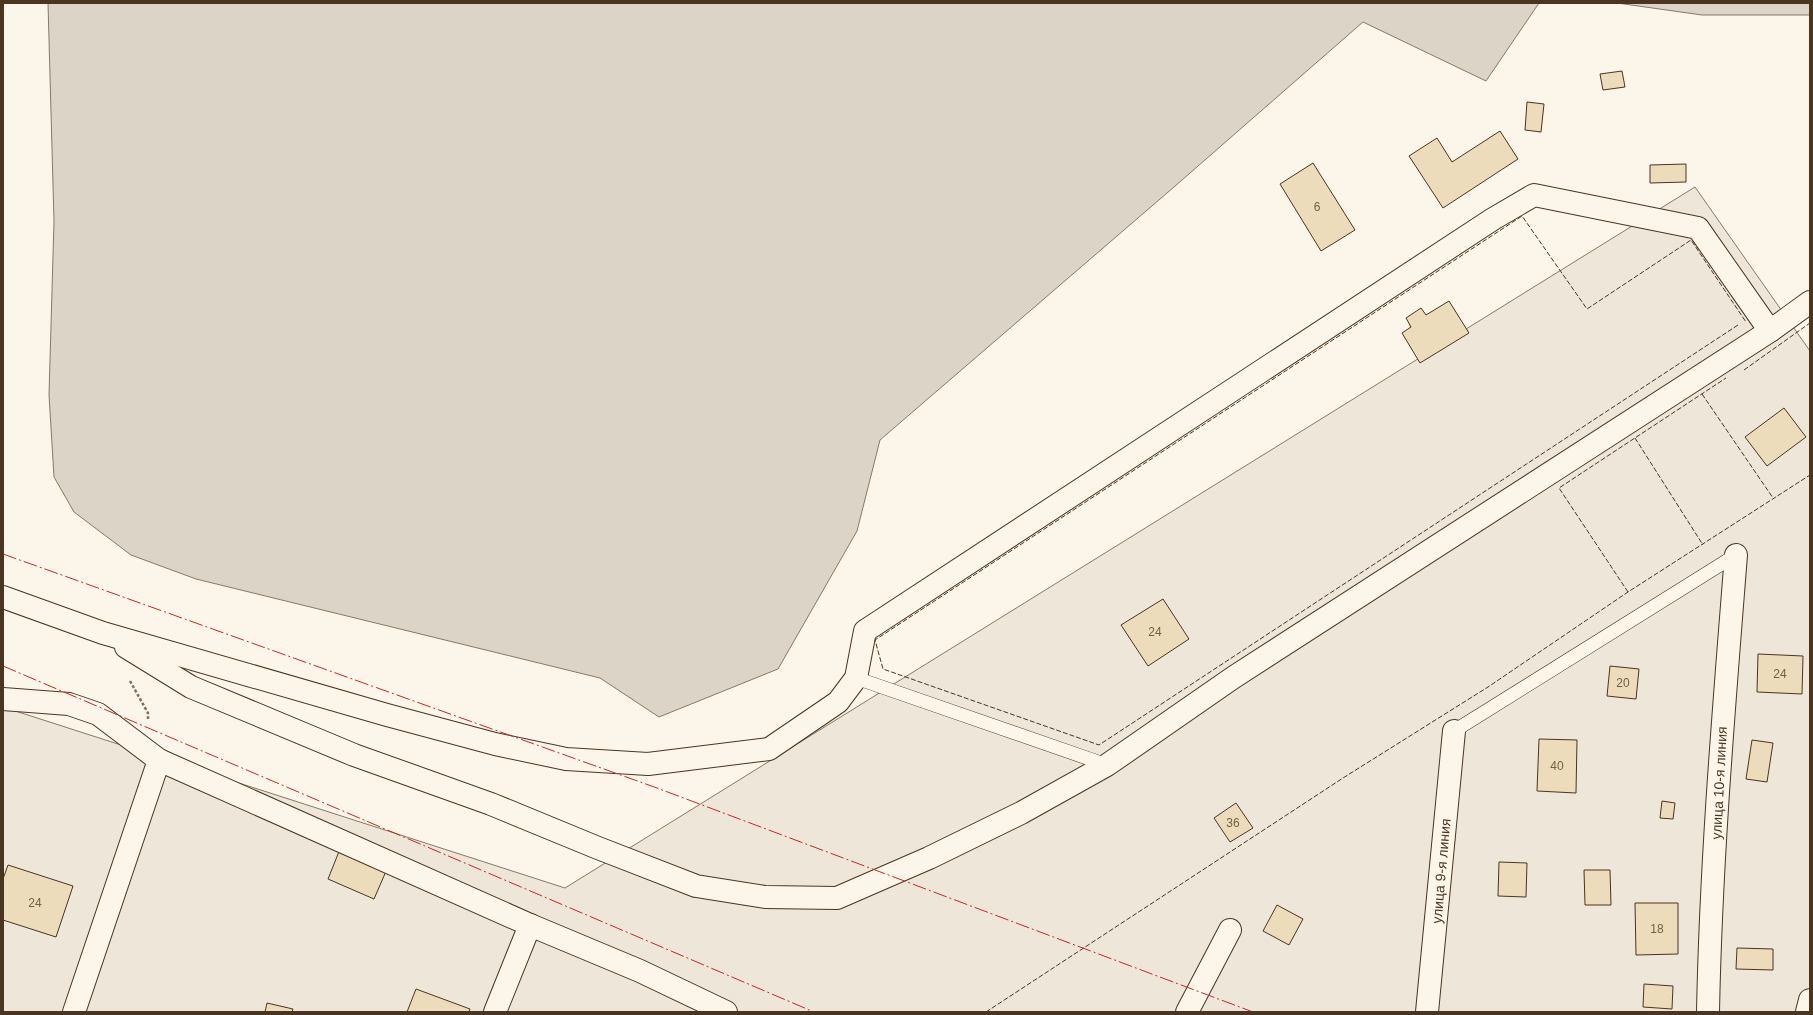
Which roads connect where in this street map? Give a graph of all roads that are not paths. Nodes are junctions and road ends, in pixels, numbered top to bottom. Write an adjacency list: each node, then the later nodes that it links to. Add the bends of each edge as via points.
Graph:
1 (1810, 302): 2 (street)
2 (1770, 331): 6 (street, via 1698,228 1534,195 1493,219 865,632); 10 (street, via 1234,677)
3 (1736, 555): 8 (lane); 19 (street, улица 10-я линия, via 1720,748)
4 (3, 597): 5 (street)
5 (103, 633): 6 (street, via 495,744 566,758 648,764 769,749 838,702); 10 (street, via 191,687 354,755 491,804 696,886 765,897 837,898 929,858 1021,813)
6 (856, 678): 10 (lane)
7 (3, 698): 9 (street, via 69,704 98,714)
8 (1454, 731): 18 (street, улица 9-я линия)
9 (158, 760): 11 (street); 14 (street)
10 (1107, 765)
11 (530, 925): 15 (street); 16 (street, via 640,971)
12 (1230, 930): 17 (street)
13 (1810, 1000): 20 (street)
14 (74, 1012)
15 (495, 1012)
16 (726, 1012)
17 (1187, 1012)
18 (1427, 1012)
19 (1708, 1012)
20 (1807, 1012)

